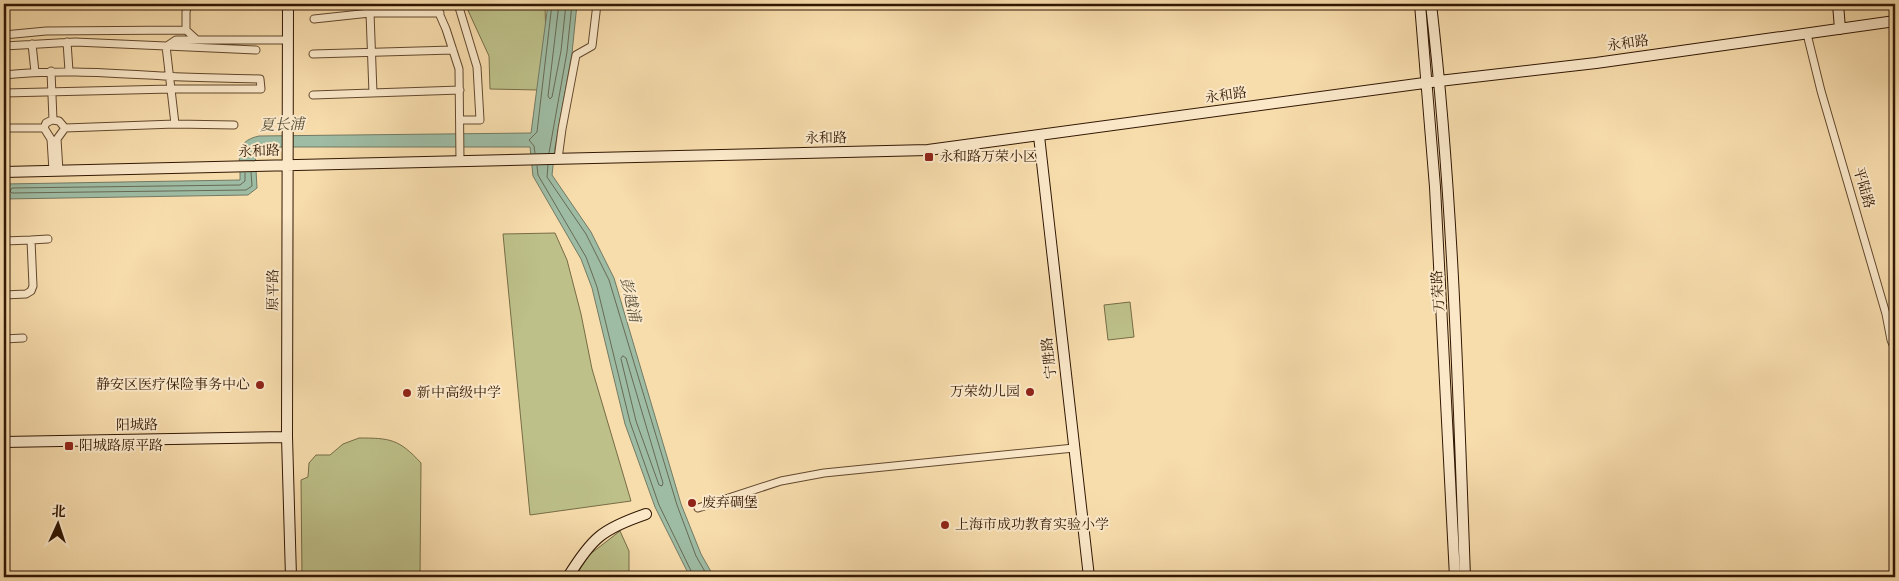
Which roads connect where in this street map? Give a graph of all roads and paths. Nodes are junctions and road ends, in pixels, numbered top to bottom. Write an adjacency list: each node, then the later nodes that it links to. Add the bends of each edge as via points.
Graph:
1 (188, 4): 14 (street)
2 (288, 4): 18 (street, 原平路)
3 (436, 4): 10 (street)
4 (458, 4): 41 (street, via 477,67 480,120)
5 (597, 4): 49 (street, via 592,46 576,55)
6 (1420, 4): 33 (street, 万荣路)
7 (1431, 4): 32 (street, 万荣路)
8 (1838, 4): 13 (street)
9 (370, 13): 10 (street); 11 (street); 25 (street)
10 (440, 13): 24 (street)
11 (314, 19)
12 (1895, 21): 13 (street, 永和路)
13 (1840, 29): 15 (street, 永和路)
14 (186, 30): 16 (street, via 46,31); 17 (street)
15 (1807, 34): 32 (street, 永和路); 59 (street, 平陆路, via 1820,91)
16 (4, 35)
17 (197, 40): 18 (street); 22 (street, via 176,40)
18 (288, 40): 50 (street, 原平路)
19 (67, 42): 20 (street); 22 (street); 27 (street)
20 (32, 44): 21 (street); 28 (street)
21 (4, 46)
22 (166, 46): 23 (street); 31 (street)
23 (256, 50)
24 (453, 50): 25 (street); 35 (street, via 459,69)
25 (371, 52): 26 (street); 38 (street)
26 (313, 54)
27 (69, 71): 29 (street); 31 (street)
28 (35, 72): 29 (street); 30 (street)
29 (51, 72): 37 (street)
30 (4, 75)
31 (170, 76): 34 (street); 34 (street, via 260,78 261,89)
32 (1439, 81): 33 (street, 永和路); 69 (street, 万荣路, via 1455,322)
33 (1428, 83): 47 (street, 永和路); 68 (street, 万荣路)
34 (171, 89): 37 (street); 42 (street)
35 (460, 90): 38 (street); 41 (street)
36 (4, 92): 37 (street)
37 (52, 92): 40 (street)
38 (373, 93): 39 (street)
39 (313, 95)
40 (53, 120): 45 (street); 46 (street)
41 (460, 120): 48 (street)
42 (175, 124): 43 (street); 46 (street)
43 (234, 125)
44 (4, 128): 45 (street)
45 (44, 128): 51 (street, via 51,139)
46 (65, 128): 51 (street, via 57,139)
47 (1039, 136): 49 (street, 永和路, via 928,150); 62 (street, 宁胜路)
48 (460, 156): 49 (street, 永和路); 50 (street, 永和路)
49 (558, 159)
50 (288, 165): 51 (street, 永和路); 60 (street, 原平路)
51 (56, 171): 52 (street, 永和路)
52 (4, 172)
53 (31, 240): 54 (street); 55 (street); 56 (street, via 32,291)
54 (48, 240)
55 (4, 241)
56 (4, 295)
57 (23, 338): 58 (street)
58 (4, 339)
59 (1895, 349)
60 (287, 437): 61 (street, 阳城路); 65 (street, 原平路)
61 (4, 442)
62 (1074, 448): 63 (street, via 824,473 781,481); 67 (street, 宁胜路)
63 (698, 508)
64 (646, 514): 66 (street, via 600,534)
65 (291, 577)
66 (568, 577)
67 (1089, 577)
68 (1455, 577)
69 (1465, 577)

